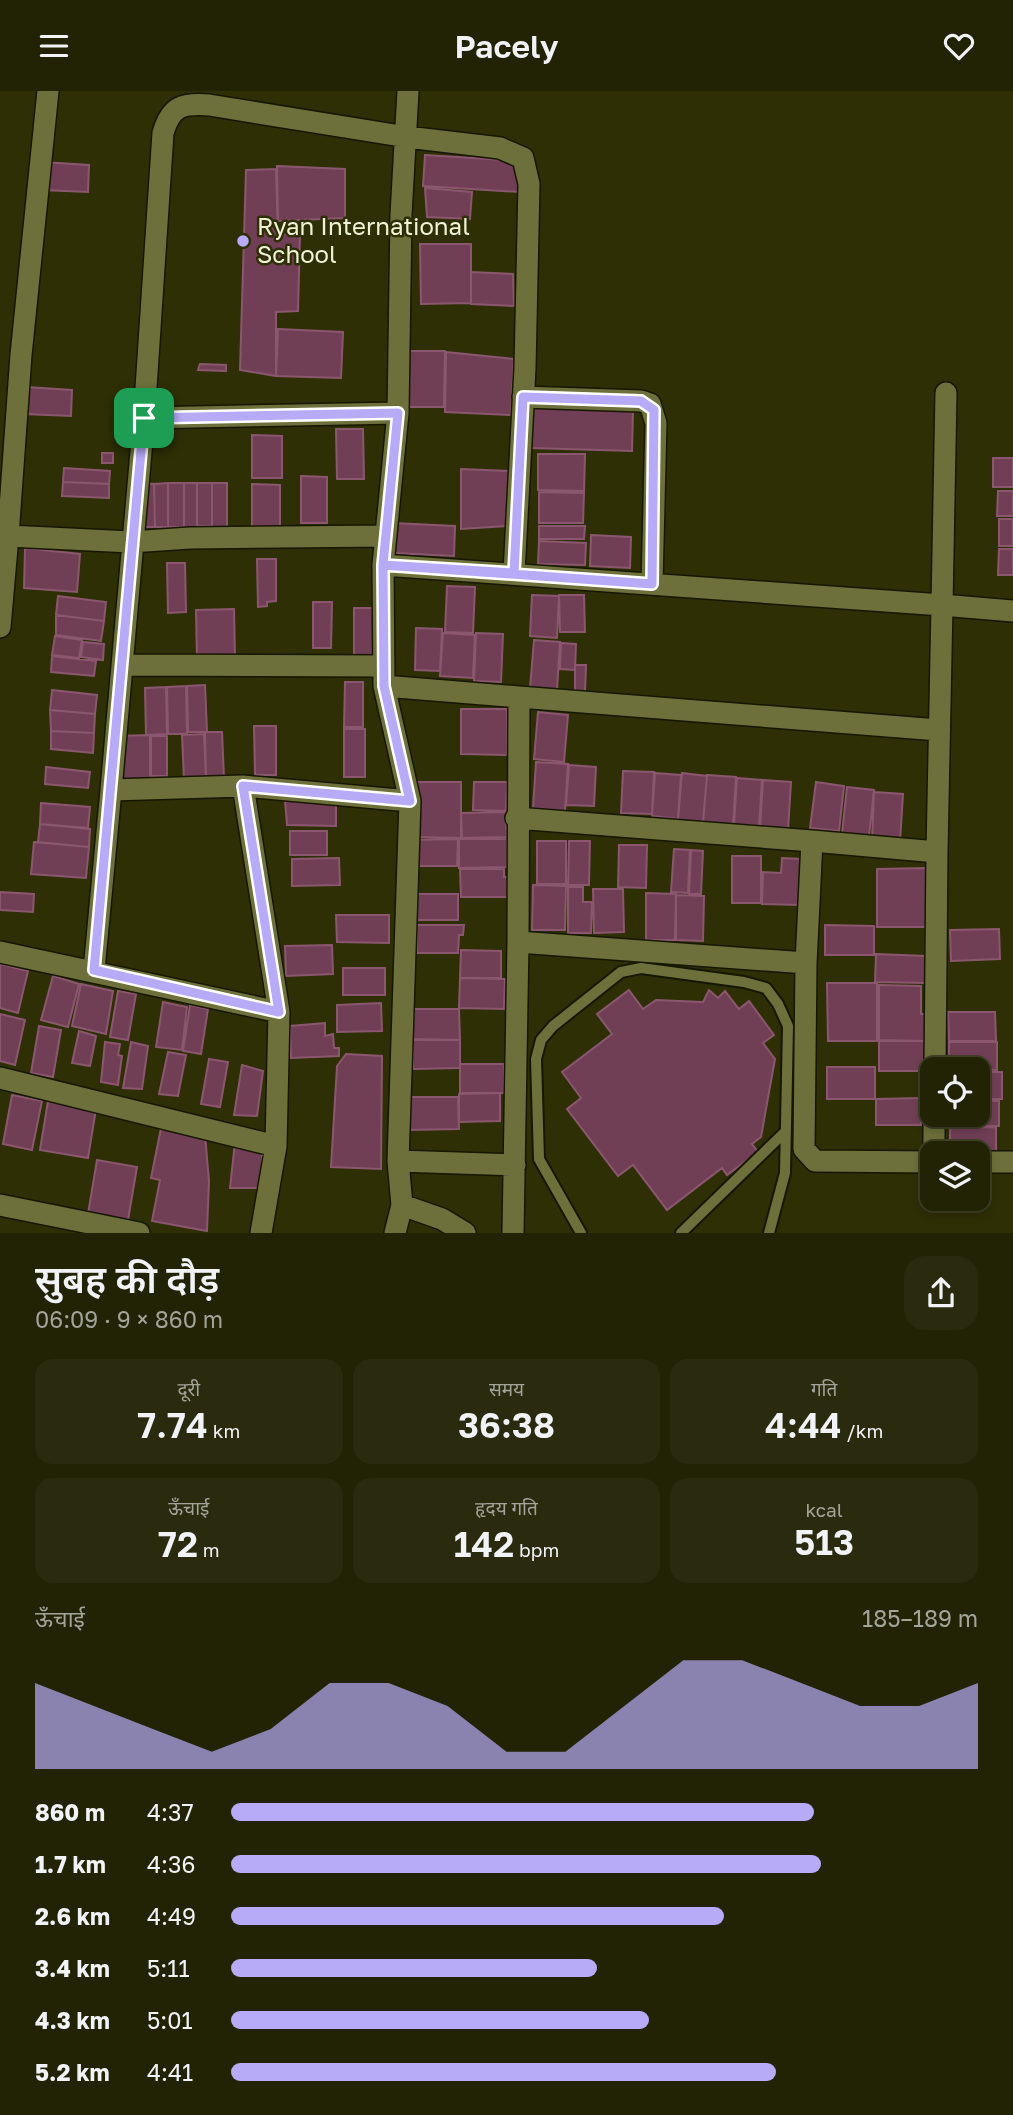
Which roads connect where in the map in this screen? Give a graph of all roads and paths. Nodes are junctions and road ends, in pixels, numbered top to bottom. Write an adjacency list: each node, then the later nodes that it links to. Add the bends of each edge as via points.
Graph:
1 (48, 91): 8 (street)
2 (408, 91): 3 (street)
3 (407, 137): 5 (street, via 500,148 514,152 527,167); 6 (street); 7 (street, via 209,105 178,107 167,117)
4 (946, 394): 14 (street)
5 (523, 397): 12 (street); 13 (street, via 650,404 656,423)
6 (398, 413): 7 (street); 9 (street)
7 (144, 418): 10 (street)
8 (8, 536): 10 (street); 16 (street)
9 (386, 537): 10 (street); 11 (street)
10 (131, 542): 17 (street)
11 (383, 565): 12 (street); 18 (street)
12 (514, 573): 13 (street)
13 (652, 584): 14 (street)
14 (942, 605): 15 (street); 20 (street)
15 (1013, 611)
16 (0, 627)
17 (122, 665): 18 (street); 22 (street)
18 (384, 676): 19 (street); 23 (street)
19 (519, 697): 20 (street); 24 (street)
20 (939, 730): 26 (street)
21 (243, 786): 22 (street); 23 (street); 31 (street)
22 (111, 790): 30 (street)
23 (410, 801): 36 (street)
24 (516, 818): 25 (street); 27 (street)
25 (812, 841): 26 (street); 29 (street)
26 (937, 852): 32 (street)
27 (518, 942): 29 (street); 40 (street)
28 (0, 952): 30 (street)
29 (806, 963): 37 (street, via 804,1149 808,1156 815,1161)
30 (94, 970): 31 (street)
31 (279, 1012): 35 (street)
32 (934, 1057)
33 (0, 1078): 35 (street)
34 (785, 1132): 48 (lane, via 788,1026 766,988 662,968 621,972 553,1026 541,1040 536,1059 539,1159); 49 (lane); 50 (lane, via 785,1173)
35 (276, 1146): 44 (street)
36 (398, 1161): 40 (street); 42 (street)
37 (920, 1161)
38 (990, 1162): 39 (street)
39 (1013, 1162)
40 (515, 1165): 47 (street)
41 (0, 1205): 43 (street)
42 (402, 1205): 45 (street); 46 (street)
43 (139, 1233)
44 (261, 1233)
45 (395, 1233)
46 (465, 1233)
47 (513, 1233)
48 (581, 1233)
49 (681, 1233)
50 (769, 1233)

